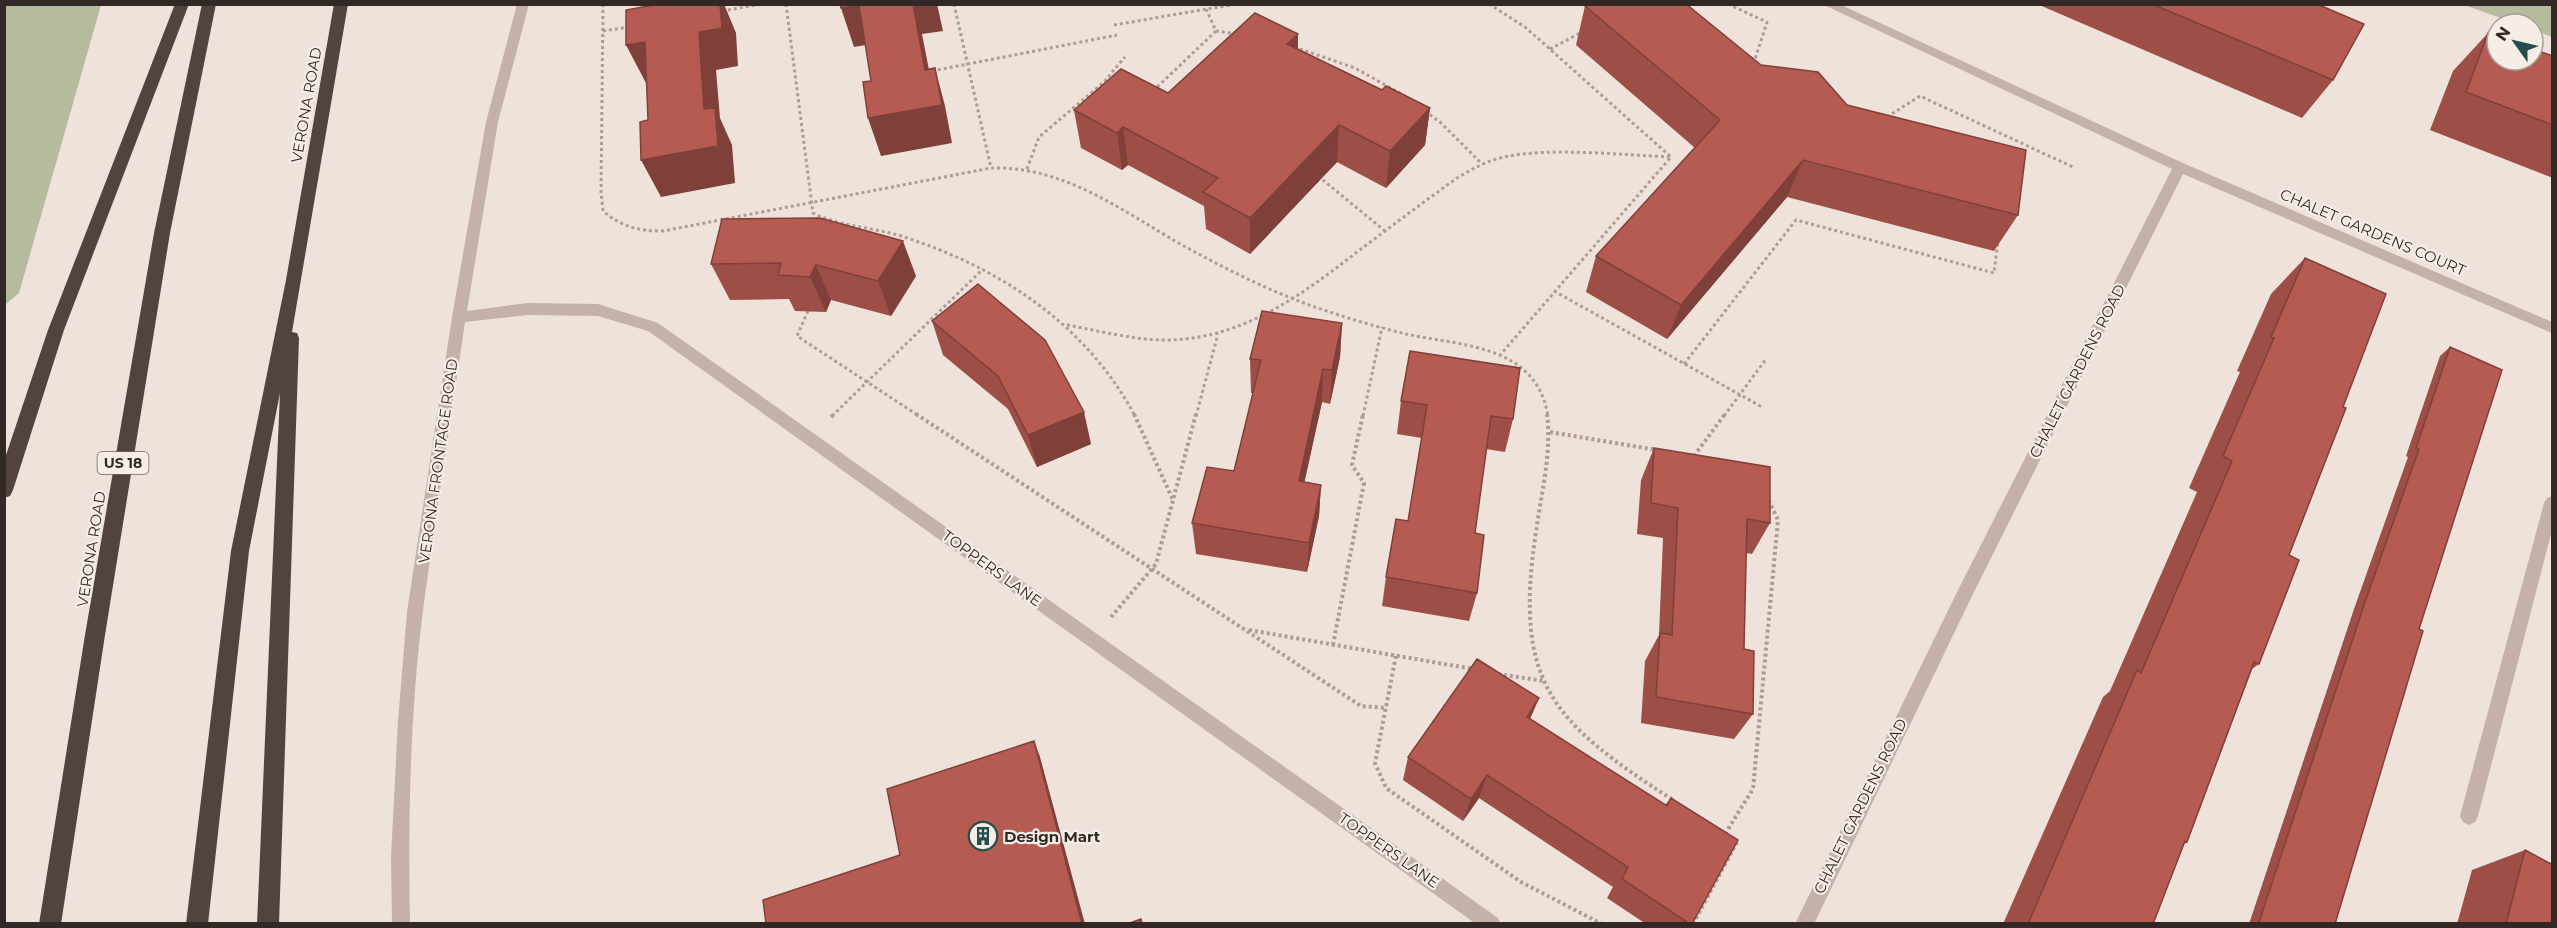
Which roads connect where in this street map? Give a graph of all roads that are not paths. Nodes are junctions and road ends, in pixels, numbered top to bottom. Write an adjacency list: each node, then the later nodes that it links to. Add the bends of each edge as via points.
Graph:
1 (182, 4): 10 (highway, via 56,330)
2 (209, 4): 13 (highway, VERONA ROAD / US 18, via 162,233)
3 (341, 4): 7 (highway, VERONA ROAD)
4 (523, 4): 8 (street, VERONA FRONTAGE ROAD, via 492,122)
5 (1828, 4): 6 (street)
6 (2180, 167): 9 (street, CHALET GARDENS COURT); 18 (street, CHALET GARDENS ROAD, via 1965,593)
7 (294, 280): 14 (highway, VERONA ROAD, via 240,551); 15 (highway)
8 (459, 317): 16 (street, VERONA FRONTAGE ROAD, via 415,612 406,721); 17 (street, TOPPERS LANE, via 528,309 598,310 653,327)
9 (2553, 328)
10 (4, 490)
11 (2553, 502): 12 (street)
12 (2469, 816)
13 (50, 924)
14 (197, 924)
15 (268, 924)
16 (401, 924)
17 (1492, 924)
18 (1804, 924)

